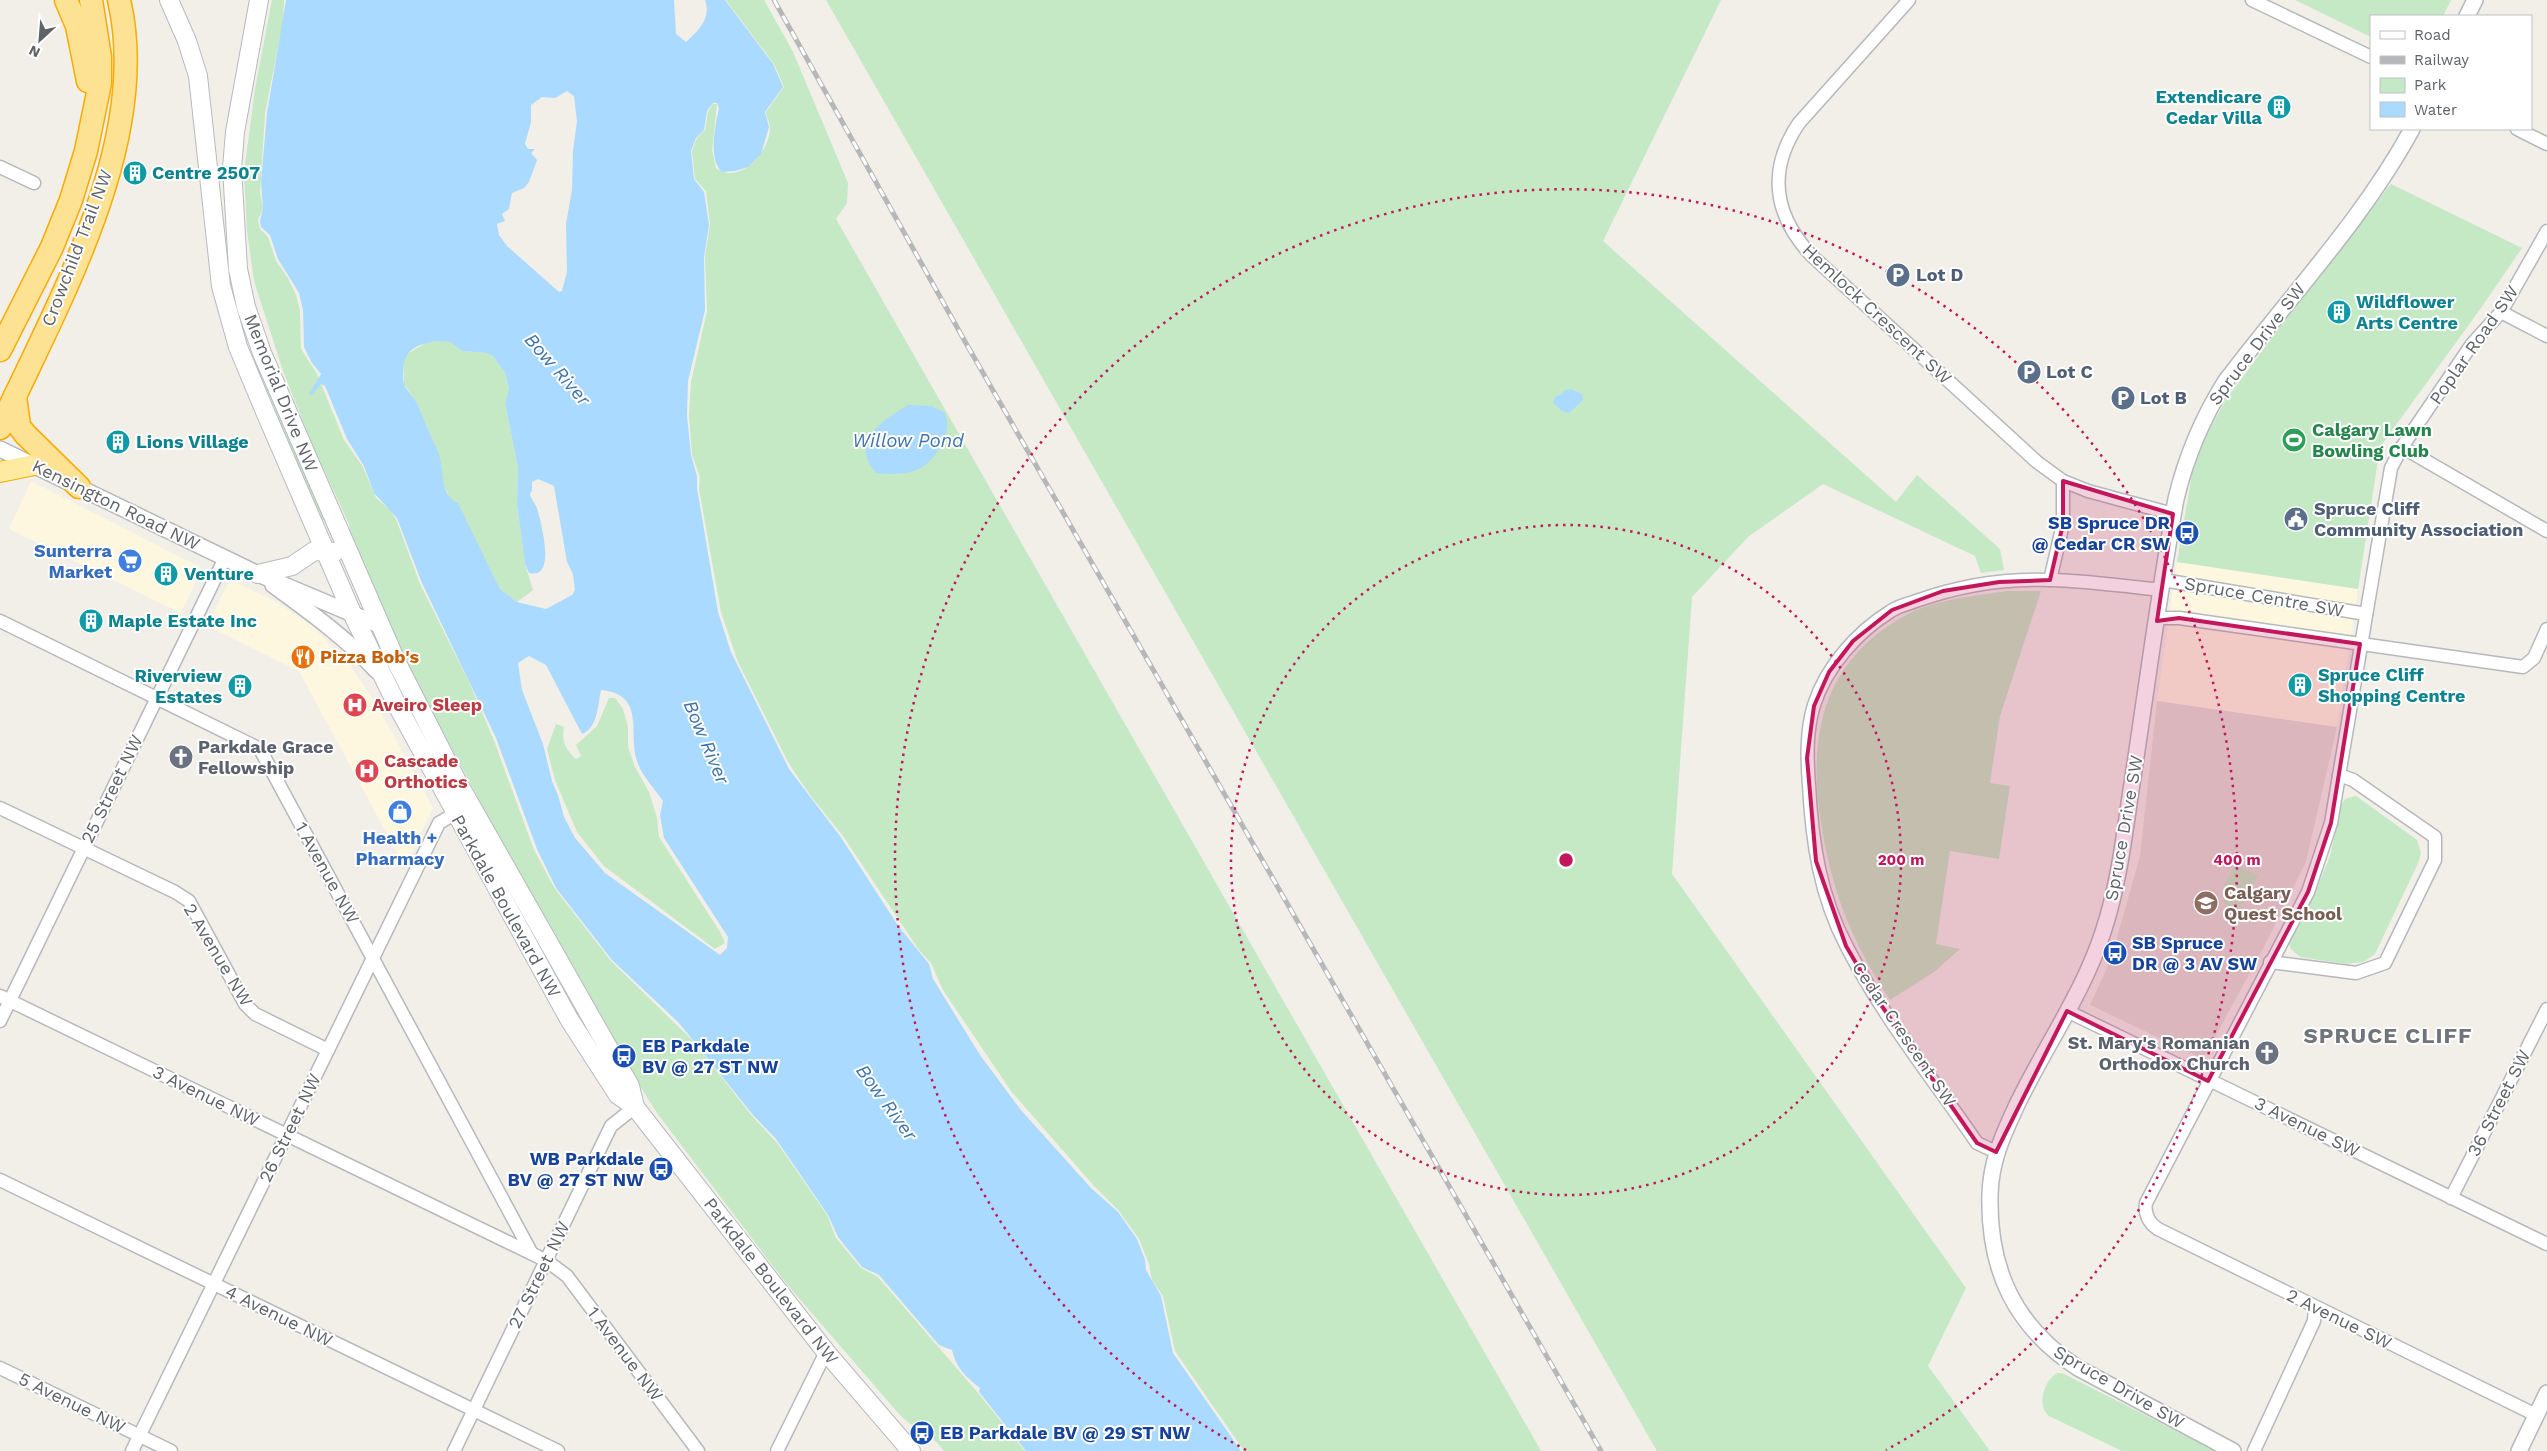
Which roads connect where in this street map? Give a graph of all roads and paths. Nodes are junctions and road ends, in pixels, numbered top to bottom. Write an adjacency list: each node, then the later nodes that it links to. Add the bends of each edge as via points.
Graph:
1 (66, 0): 13 (highway, via 77,26 84,57)
2 (90, 0): 13 (highway, Crowchild Trail NW, via 100,58 98,103)
3 (119, 0): 11 (highway, Crowchild Trail NW)
4 (129, 0): 11 (highway)
5 (170, 0): 32 (main road, Memorial Drive NW, via 188,41 198,76 221,286 229,320)
6 (259, 0): 37 (main road, Memorial Drive NW, via 235,132 232,168 238,269 246,307 262,353)
7 (1909, 0): 29 (street, Hemlock Crescent SW, via 1789,138 1778,184 1784,216 1811,256 2037,462)
8 (2252, 0): 12 (street)
9 (2475, 0): 10 (street)
10 (2468, 15)
11 (126, 45): 23 (highway, Crowchild Trail NW, via 122,110 103,189 67,284)
12 (2370, 57)
13 (92, 121): 22 (highway, Crowchild Trail NW, via 71,200 52,247)
14 (2411, 130): 31 (street, Spruce Drive SW, via 2356,216 2250,350 2209,408 2192,444)
15 (2519, 130): 16 (street)
16 (2547, 144)
17 (0, 167): 18 (street)
18 (34, 184)
19 (2547, 231): 20 (street, Poplar Road SW)
20 (2501, 312): 21 (street); 25 (street, Poplar Road SW, via 2472,344)
21 (2547, 336)
22 (0, 350)
23 (15, 396): 24 (highway, Crowchild Trail NW); 30 (highway, via 19,426 24,434)
24 (0, 428)
25 (2402, 446): 33 (street); 42 (street, Poplar Road SW, via 2391,468)
26 (0, 449): 27 (street, Kensington Road NW)
27 (34, 465): 28 (highway); 30 (street, Kensington Road NW)
28 (0, 472)
29 (2063, 481): 31 (street, Hemlock Crescent SW); 39 (street, via 2063,524)
30 (79, 486): 36 (street, Kensington Road NW)
31 (2173, 514): 40 (street, Spruce Drive SW)
32 (313, 521): 34 (main road, Memorial Drive NW); 35 (main road)
33 (2547, 531)
34 (325, 550): 35 (main road); 37 (main road, via 336,552); 41 (main road, Memorial Drive NW)
35 (305, 556): 38 (main road, via 292,566)
36 (225, 558): 38 (street, Kensington Road NW); 49 (street, 25 Street NW)
37 (352, 563): 45 (main road, Memorial Drive NW)
38 (258, 574): 41 (street, Kensington Road NW); 48 (street, Kensington Road NW, via 327,625)
39 (2050, 580): 40 (street, Cedar Crescent SW); 64 (street, Cedar Crescent SW, via 2000,582 1943,591 1892,610 1854,641 1829,672 1809,727 1807,758 1811,833 1827,901 1846,946 1879,1002 1977,1143)
40 (2162, 585): 42 (street, Spruce Centre SW); 43 (street, Spruce Drive SW)
41 (352, 613): 45 (street, Kensington Road NW); 48 (main road, Parkdale Boulevard NW)
42 (2366, 614): 47 (street, Poplar Road SW)
43 (2157, 618): 47 (street, Spruce Centre SW, via 2179,618); 58 (street, Spruce Drive SW, via 2111,904 2090,965)
44 (0, 621): 49 (street, 1 Avenue NW)
45 (379, 625): 62 (main road, Parkdale Boulevard NW, via 458,783 630,1086)
46 (2547, 629): 47 (street, Spruce Centre SW, via 2534,658 2523,667)
47 (2360, 644): 50 (street, Poplar Road SW)
48 (382, 676): 52 (main road, Parkdale Boulevard NW)
49 (157, 697): 53 (street, 25 Street NW); 54 (street, 1 Avenue NW, via 260,749)
50 (2339, 775): 55 (street, Poplar Road SW, via 2331,823 2308,892); 55 (street, via 2353,780 2435,838 2435,860 2385,963 2356,973)
51 (0, 808): 53 (street, 2 Avenue NW)
52 (456, 812): 54 (street, 26 Street NW, via 439,823); 62 (main road, Parkdale Boulevard NW, via 589,1053 618,1095)
53 (83, 848): 56 (street, 25 Street NW); 60 (street, 2 Avenue NW, via 188,901 245,1004 256,1014)
54 (373, 957): 60 (street, 26 Street NW); 69 (street, 1 Avenue NW)
55 (2270, 962): 61 (street, Poplar Road SW)
56 (5, 998): 59 (street, 25 Street NW); 63 (street, 3 Avenue NW)
57 (2547, 1009): 66 (street, 36 Street SW)
58 (2066, 1010): 61 (street, 3 Avenue SW); 64 (street, Spruce Drive SW, via 2025,1087)
59 (0, 1021)
60 (328, 1050): 63 (street, 26 Street NW)
61 (2208, 1081): 66 (street, 3 Avenue SW); 67 (street, Poplar Road SW, via 2146,1203)
62 (635, 1107): 70 (street, 27 Street NW, via 611,1126); 73 (main road, Parkdale Boulevard NW)
63 (286, 1135): 69 (street, 3 Avenue NW); 71 (street, 26 Street NW)
64 (1996, 1152): 86 (street, Spruce Drive SW, via 1990,1191 1993,1246 2003,1282 2032,1330 2056,1354 2078,1368)
65 (0, 1180): 71 (street, 4 Avenue NW)
66 (2451, 1198): 68 (street, 3 Avenue SW)
67 (2147, 1217): 72 (street, 2 Avenue SW, via 2158,1229)
68 (2547, 1244)
69 (532, 1252): 70 (street, 3 Avenue NW)
70 (547, 1261): 76 (street, 27 Street NW); 83 (street, 1 Avenue NW, via 567,1276)
71 (213, 1284): 76 (street, 4 Avenue NW); 78 (street, 26 Street NW)
72 (2315, 1307): 77 (street, 2 Avenue SW); 87 (street, via 2314,1321)
73 (826, 1352): 84 (street); 85 (main road, Parkdale Boulevard NW)
74 (0, 1368): 78 (street, 5 Avenue NW)
75 (2547, 1393): 77 (street)
76 (474, 1410): 81 (street, 27 Street NW); 82 (street, 4 Avenue NW)
77 (2536, 1415): 88 (street)
78 (140, 1436): 79 (street, 26 Street NW); 80 (street, 5 Avenue NW)
79 (132, 1451)
80 (171, 1451)
81 (454, 1451)
82 (558, 1451)
83 (698, 1451)
84 (777, 1451)
85 (912, 1451)
86 (2233, 1451)
87 (2254, 1451)
88 (2519, 1451)

